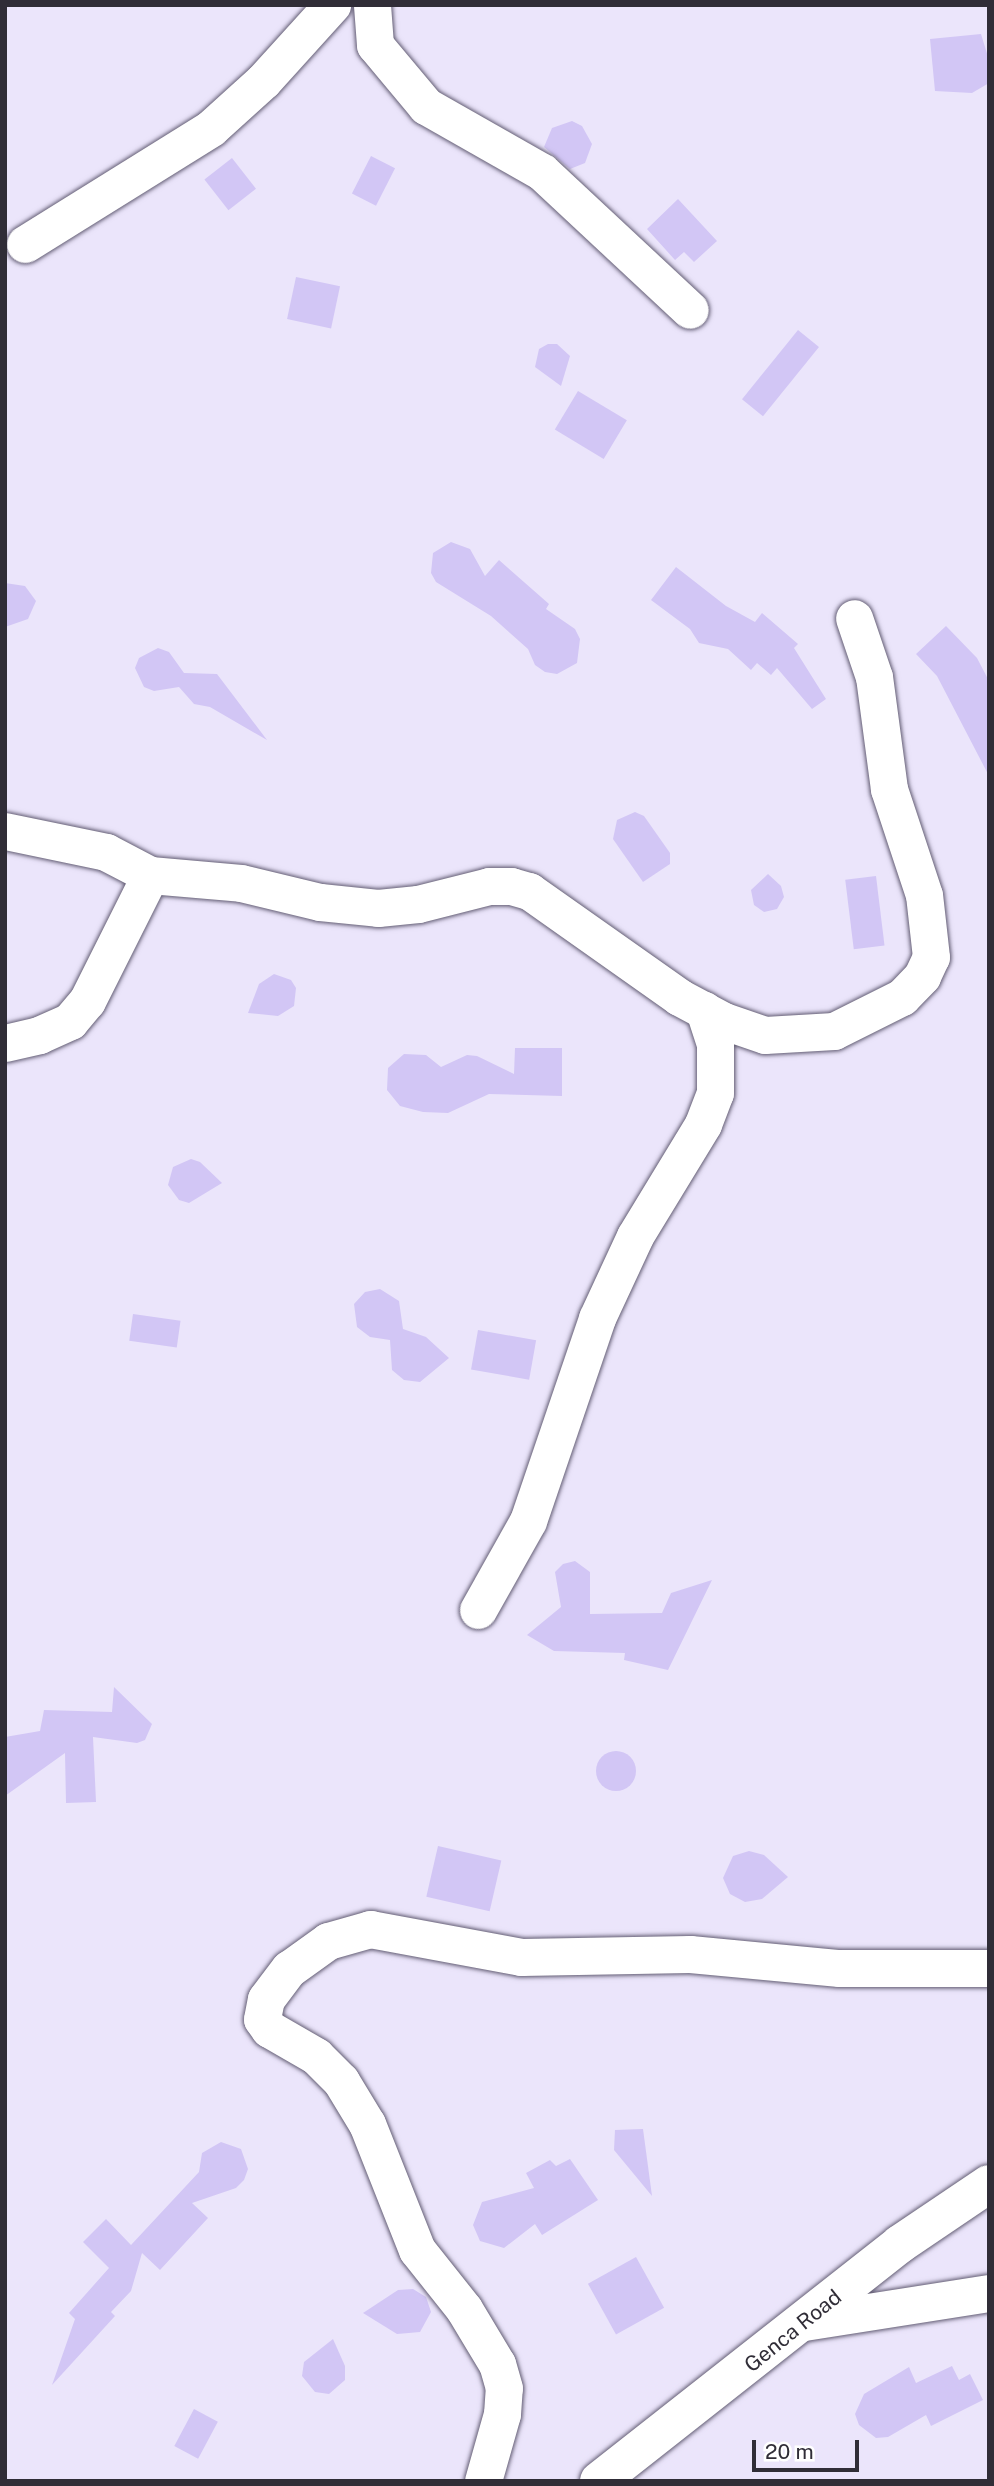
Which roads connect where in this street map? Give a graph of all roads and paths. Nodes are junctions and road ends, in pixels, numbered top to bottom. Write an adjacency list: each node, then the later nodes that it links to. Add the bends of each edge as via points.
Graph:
1 (332, 5): 3 (street, via 211,128)
2 (372, 5): 4 (street, via 374,45 426,106 542,172)
3 (25, 244)
4 (690, 310)
5 (854, 618): 8 (street, via 874,677 889,789 924,895 931,957 922,976 902,997 834,1031 765,1035)
6 (5, 831): 7 (street, via 106,852)
7 (150, 875): 8 (street, via 241,883 320,902 378,908 510,886 529,891); 9 (street, via 88,1001 70,1021)
8 (704, 1010): 10 (street, via 715,1044 715,1093 703,1124 635,1236 597,1318 528,1521)
9 (5, 1043)
10 (478, 1610)
11 (989, 1968): 15 (street, via 839,1968 690,1954 521,1957 370,1929 328,1941 289,1969 266,1999 262,2019 269,2029 316,2056 341,2081 366,2124 417,2250 464,2309 497,2364 504,2388 502,2414)
12 (989, 2184): 14 (street, Genca Road, via 944,2211)
13 (989, 2293): 14 (street)
14 (804, 2322): 16 (street, Genca Road)
15 (483, 2481)
16 (599, 2481)

